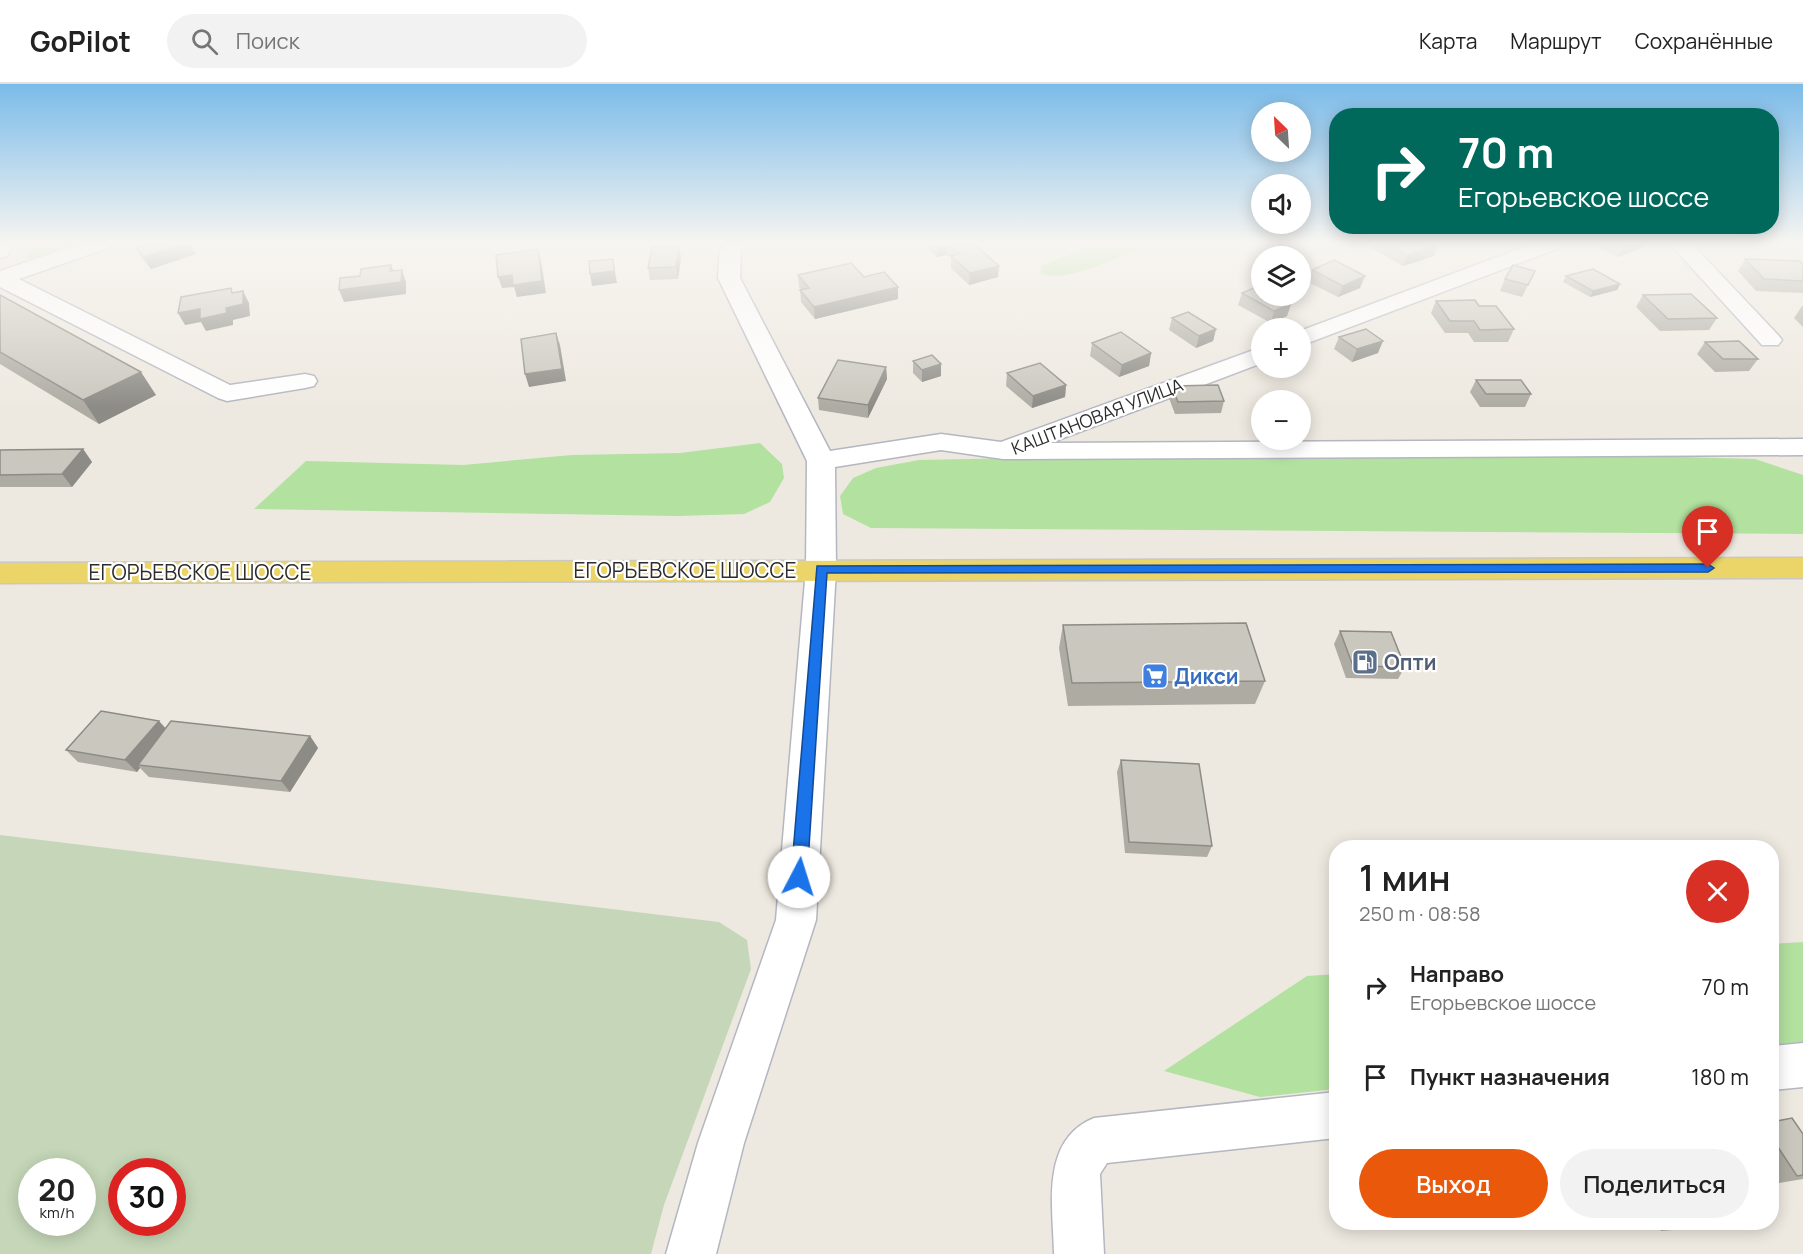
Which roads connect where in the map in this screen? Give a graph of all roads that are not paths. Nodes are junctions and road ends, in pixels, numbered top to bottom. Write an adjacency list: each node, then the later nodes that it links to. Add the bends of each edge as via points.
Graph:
1 (41, 299): 8 (street, via 227,393)
2 (739, 299): 11 (street)
3 (1407, 299): 5 (street)
4 (1731, 299): 6 (street)
5 (1311, 335)
6 (1770, 340)
7 (1251, 358): 10 (street, КАШТАНОВАЯ УЛИЦА)
8 (305, 381)
9 (1803, 447): 10 (street)
10 (1002, 451): 11 (street, КАШТАНОВАЯ УЛИЦА, via 941,442)
11 (821, 461): 13 (street)
12 (1803, 568): 13 (main road, ЕГОРЬЕВСКОЕ ШОССЕ)
13 (821, 569): 14 (main road, ЕГОРЬЕВСКОЕ ШОССЕ); 18 (street, via 796,920 721,1143)
14 (0, 573)
15 (1803, 1065): 16 (street)
16 (1779, 1067)
17 (1329, 1116): 19 (street, via 1094,1141 1076,1169)
18 (692, 1254)
19 (1079, 1254)

